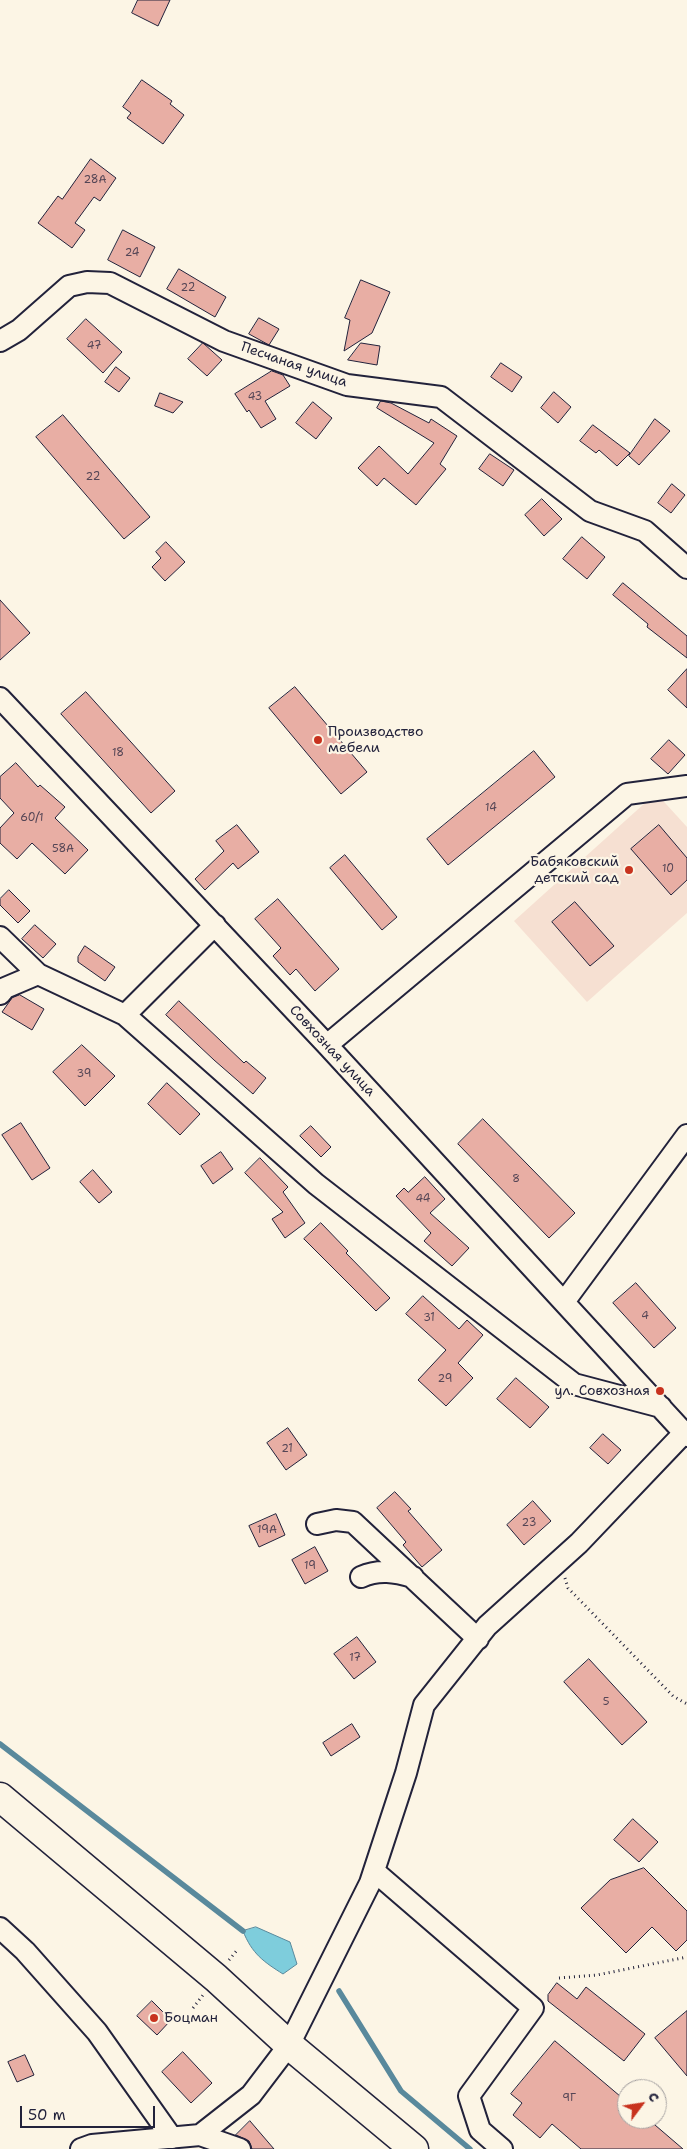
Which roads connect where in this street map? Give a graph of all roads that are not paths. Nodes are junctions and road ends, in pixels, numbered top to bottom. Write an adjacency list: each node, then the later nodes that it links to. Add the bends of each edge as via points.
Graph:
1 (0, 341): 2 (street, Песчаная улица, via 19,330 69,286 87,282 110,283 224,341 347,385 441,397 590,511 645,531)
2 (687, 568)
3 (0, 698): 5 (street, Совхозная улица)
4 (687, 786): 10 (street, via 627,794)
5 (215, 925): 9 (street); 10 (street, Совхозная улица)
6 (0, 937): 7 (street)
7 (38, 974): 8 (street, via 5,988); 9 (street)
8 (0, 994)
9 (125, 1014): 13 (street, via 316,1184 574,1384)
10 (327, 1045): 12 (street, Совхозная улица)
11 (687, 1136): 12 (street)
12 (564, 1302): 13 (street, Совхозная улица)
13 (661, 1407): 14 (street, Совхозная улица)
14 (686, 1434): 18 (street)
15 (317, 1524): 17 (street, via 336,1520 354,1522)
16 (361, 1577): 17 (street, via 393,1571)
17 (414, 1577): 18 (street)
18 (478, 1639): 20 (street, via 424,1705)
19 (0, 1797): 22 (highway, via 216,1978)
20 (374, 1871): 22 (street); 28 (street, via 534,2008 469,2096 480,2130)
21 (0, 1928): 24 (street, via 97,2032)
22 (289, 2045): 23 (street, via 251,2095); 27 (highway)
23 (200, 2135): 24 (street); 26 (street)
24 (172, 2138): 25 (street, via 92,2145)
25 (81, 2149)
26 (240, 2149)
27 (414, 2149)
28 (502, 2149)

